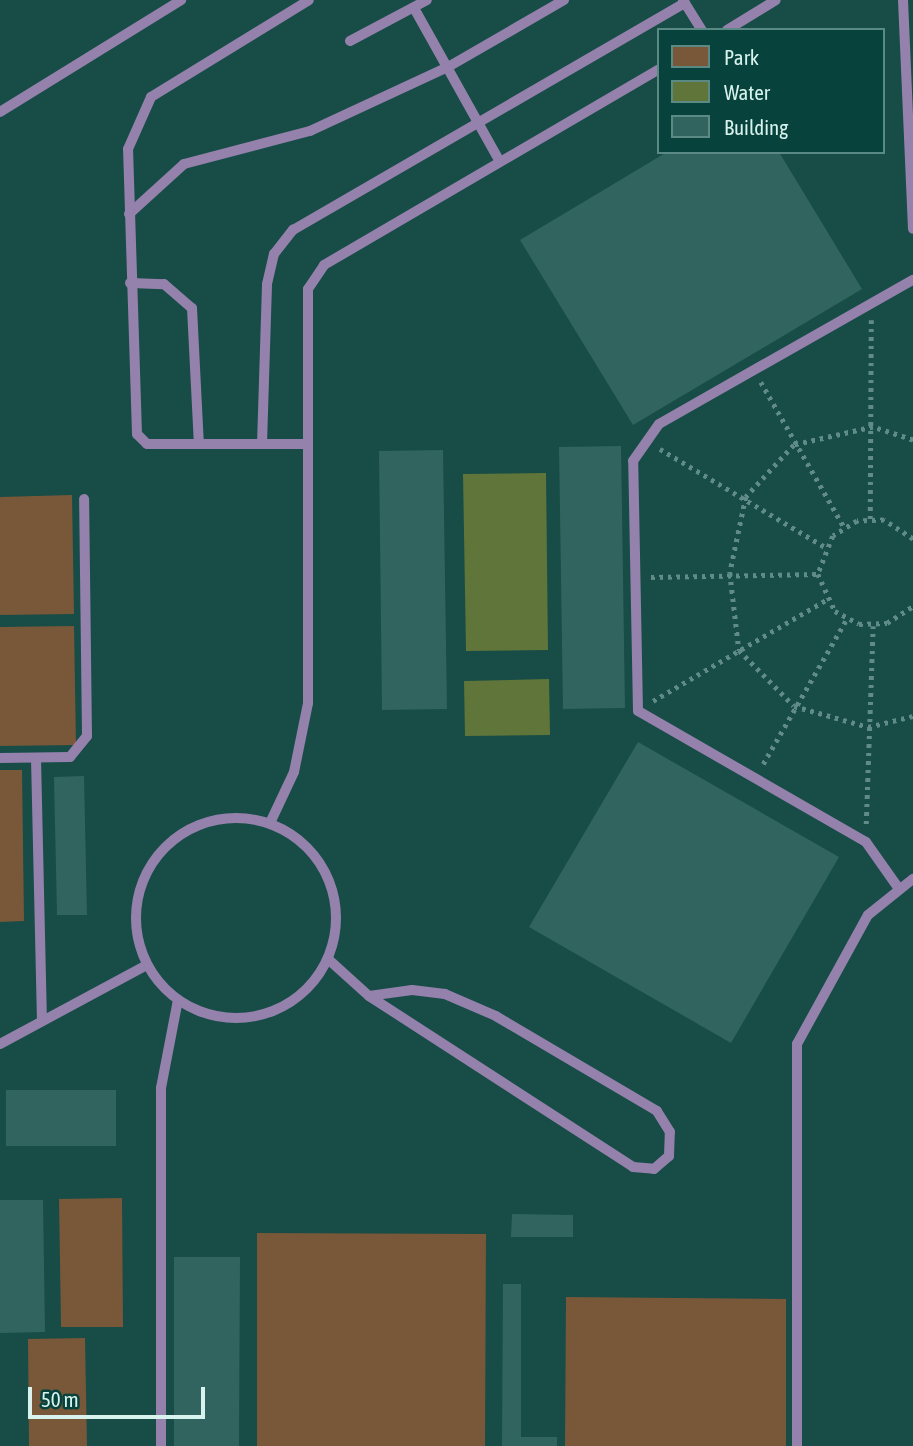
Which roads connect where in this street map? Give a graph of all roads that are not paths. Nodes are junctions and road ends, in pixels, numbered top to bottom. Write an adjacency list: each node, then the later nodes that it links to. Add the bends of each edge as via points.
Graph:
1 (181, 0): 14 (lane)
2 (309, 0): 17 (lane, via 151,97 128,149)
3 (427, 0): 8 (lane)
4 (564, 0): 12 (lane)
5 (776, 0): 10 (lane)
6 (903, 0): 18 (lane)
7 (684, 2): 9 (lane); 15 (lane)
8 (414, 8): 11 (lane); 12 (lane)
9 (701, 28)
10 (730, 28)
11 (350, 41)
12 (448, 67): 15 (lane); 17 (lane, via 310,131 184,164)
13 (657, 70): 16 (lane)
14 (0, 112)
15 (478, 120): 16 (lane); 22 (lane, via 293,230 274,254 267,284)
16 (499, 160): 23 (lane, via 324,265 308,289 303,324)
17 (129, 214): 20 (lane)
18 (913, 229)
19 (913, 280): 29 (lane, via 659,424 643,440 633,461 638,711 866,842)
20 (130, 283): 21 (lane, via 164,284 192,308); 21 (lane, via 137,434 147,444)
21 (199, 444): 22 (lane)
22 (262, 444): 23 (lane)
23 (305, 444): 27 (lane, via 308,703 294,772)
24 (84, 499): 26 (lane, via 87,736 70,757)
25 (0, 758): 26 (lane)
26 (36, 758): 34 (lane)
27 (270, 823): 30 (lane, via 302,841 332,887 337,924); 31 (lane, via 214,820 180,834 160,853 144,876 135,911)
28 (913, 879): 29 (lane)
29 (897, 886): 37 (lane, via 868,915 797,1044 792,1069)
30 (328, 959): 32 (lane); 33 (lane, via 292,1001 258,1016 221,1017)
31 (147, 965): 33 (lane); 34 (lane)
32 (369, 996): 32 (lane, via 412,990 445,995 496,1016 657,1111 670,1132 669,1156 654,1169 633,1167)
33 (178, 1000): 36 (lane, via 161,1088)
34 (42, 1021): 35 (lane)
35 (0, 1044)
36 (161, 1446)
37 (797, 1446)

